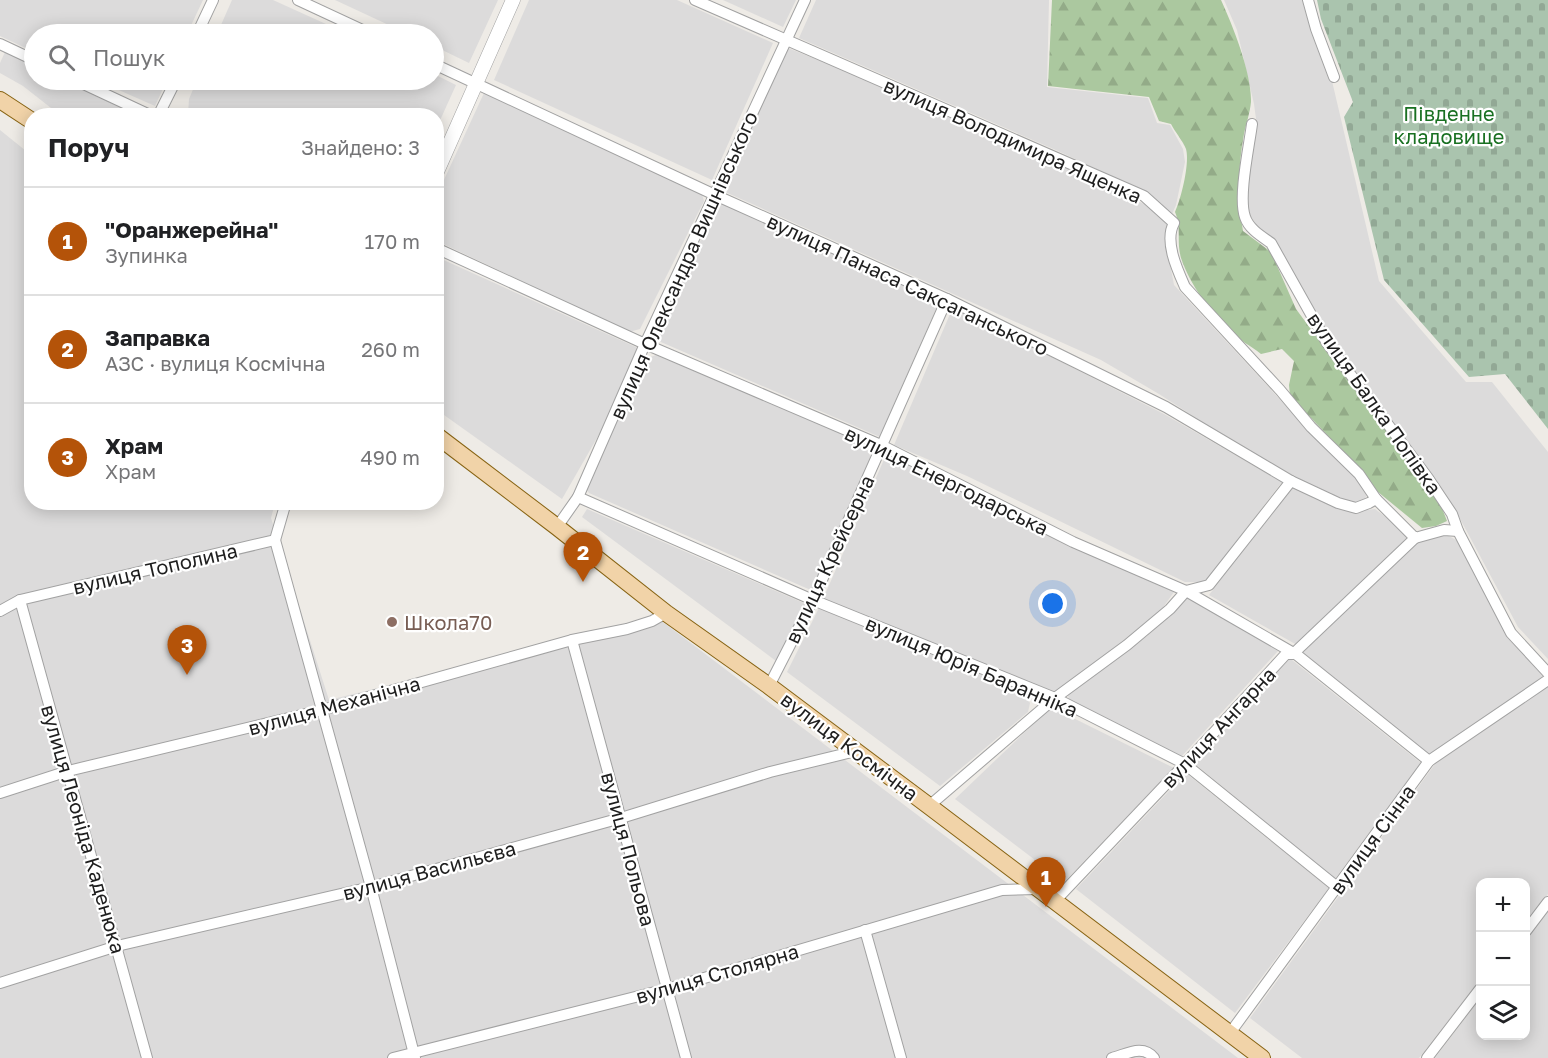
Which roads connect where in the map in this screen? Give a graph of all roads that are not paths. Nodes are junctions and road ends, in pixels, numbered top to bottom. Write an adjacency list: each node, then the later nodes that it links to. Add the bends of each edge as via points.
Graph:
1 (213, 0): 7 (street)
2 (298, 0): 8 (street)
3 (513, 0): 14 (street)
4 (694, 0): 9 (street, вулиця Володимира Ященка)
5 (805, 0): 9 (street, вулиця Олександра Вишнівського)
6 (1308, 0): 13 (street)
7 (202, 24)
8 (350, 24)
9 (786, 40): 23 (street, вулиця Олександра Вишнівського); 31 (street, вулиця Володимира Ященка, via 1150,200 1174,222 1169,234 1185,287 1311,427 1359,474)
10 (0, 44): 11 (street)
11 (24, 55)
12 (444, 69): 14 (street, вулиця Панаса Саксаганського)
13 (1334, 76)
14 (476, 84): 22 (street); 23 (street, вулиця Панаса Саксаганського)
15 (96, 90): 18 (street)
16 (171, 90): 19 (street)
17 (0, 100): 20 (main road)
18 (135, 108)
19 (162, 108)
20 (24, 116)
21 (1252, 124): 34 (street, вулиця Балка Попівка, via 1242,197 1245,217 1255,233 1271,243 1327,343 1428,478 1452,514)
22 (444, 156)
23 (715, 195): 25 (street, вулиця Панаса Саксаганського); 26 (street, вулиця Олександра Вишнівського)
24 (444, 252): 26 (street, вулиця Енергодарська)
25 (947, 299): 28 (street, вулиця Крейсерна); 29 (street, вулиця Панаса Саксаганського, via 1166,407)
26 (645, 344): 28 (street, вулиця Енергодарська); 30 (street, вулиця Олександра Вишнівського)
27 (444, 441): 33 (main road, вулиця Космічна)
28 (881, 446): 37 (street, вулиця Енергодарська, via 1073,542); 39 (street, вулиця Крейсерна)
29 (1291, 482): 31 (street, вулиця Панаса Саксаганського, via 1356,508); 37 (street, via 1209,585)
30 (578, 496): 33 (street, вулиця Олександра Вишнівського); 39 (street, вулиця Юрія Баранніка)
31 (1376, 498): 35 (street, вулиця Володимира Ященка)
32 (283, 510): 36 (street)
33 (557, 527): 41 (main road, вулиця Космічна)
34 (1458, 531): 35 (street, via 1444,530); 44 (street, вулиця Балка Попівка, via 1511,633)
35 (1415, 538): 43 (street, вулиця Ангарна)
36 (274, 540): 38 (street, вулиця Тополина); 48 (street)
37 (1186, 591): 43 (street, вулиця Енергодарська); 47 (street, via 1127,645)
38 (21, 600): 40 (street, вулиця Тополина); 52 (street, вулиця Леоніда Каденюка)
39 (813, 600): 46 (street, вулиця Крейсерна); 47 (street, вулиця Юрія Баранніка)
40 (0, 611)
41 (666, 613): 42 (street, вулиця Механічна, via 627,629); 46 (main road, вулиця Космічна)
42 (572, 640): 48 (street, вулиця Механічна); 55 (street, вулиця Польова)
43 (1293, 654): 50 (street, вулиця Енергодарська); 51 (street, вулиця Ангарна, via 1286,654)
44 (1548, 673)
45 (1548, 680): 50 (street, вулиця Сінна)
46 (769, 686): 49 (main road, вулиця Космічна)
47 (1055, 698): 51 (street, вулиця Юрія Баранніка); 54 (street)
48 (322, 710): 52 (street, вулиця Механічна); 56 (street)
49 (856, 751): 54 (main road, вулиця Космічна); 55 (street, вулиця Васильєва, via 770,772)
50 (1429, 761): 57 (street, вулиця Сінна)
51 (1185, 764): 57 (street, вулиця Юрія Баранніка); 59 (street, вулиця Ангарна)
52 (68, 771): 53 (street, вулиця Механічна); 63 (street, вулиця Леоніда Каденюка)
53 (0, 793)
54 (929, 806): 58 (main road, вулиця Космічна)
55 (621, 818): 56 (street, вулиця Васильєва); 65 (street, вулиця Польова)
56 (371, 887): 63 (street, вулиця Васильєва); 68 (street)
57 (1337, 887): 67 (street, вулиця Сінна)
58 (1040, 890): 59 (main road, вулиця Космічна); 62 (street, вулиця Столярна, via 1002,890)
59 (1054, 902): 67 (main road, вулиця Космічна)
60 (1548, 902): 61 (street)
61 (1530, 926)
62 (865, 930): 65 (street, вулиця Столярна); 72 (street)
63 (117, 946): 64 (street, вулиця Васильєва); 69 (street, вулиця Леоніда Каденюка)
64 (0, 983)
65 (667, 989): 68 (street, вулиця Столярна); 71 (street, вулиця Польова)
66 (1476, 994): 76 (street)
67 (1230, 1033): 75 (main road, вулиця Космічна)
68 (414, 1055): 70 (street, вулиця Столярна)
69 (147, 1058)
70 (393, 1058)
71 (686, 1058)
72 (901, 1058)
73 (1112, 1058): 74 (street, via 1142,1050)
74 (1154, 1058)
75 (1262, 1058)
76 (1427, 1058)

